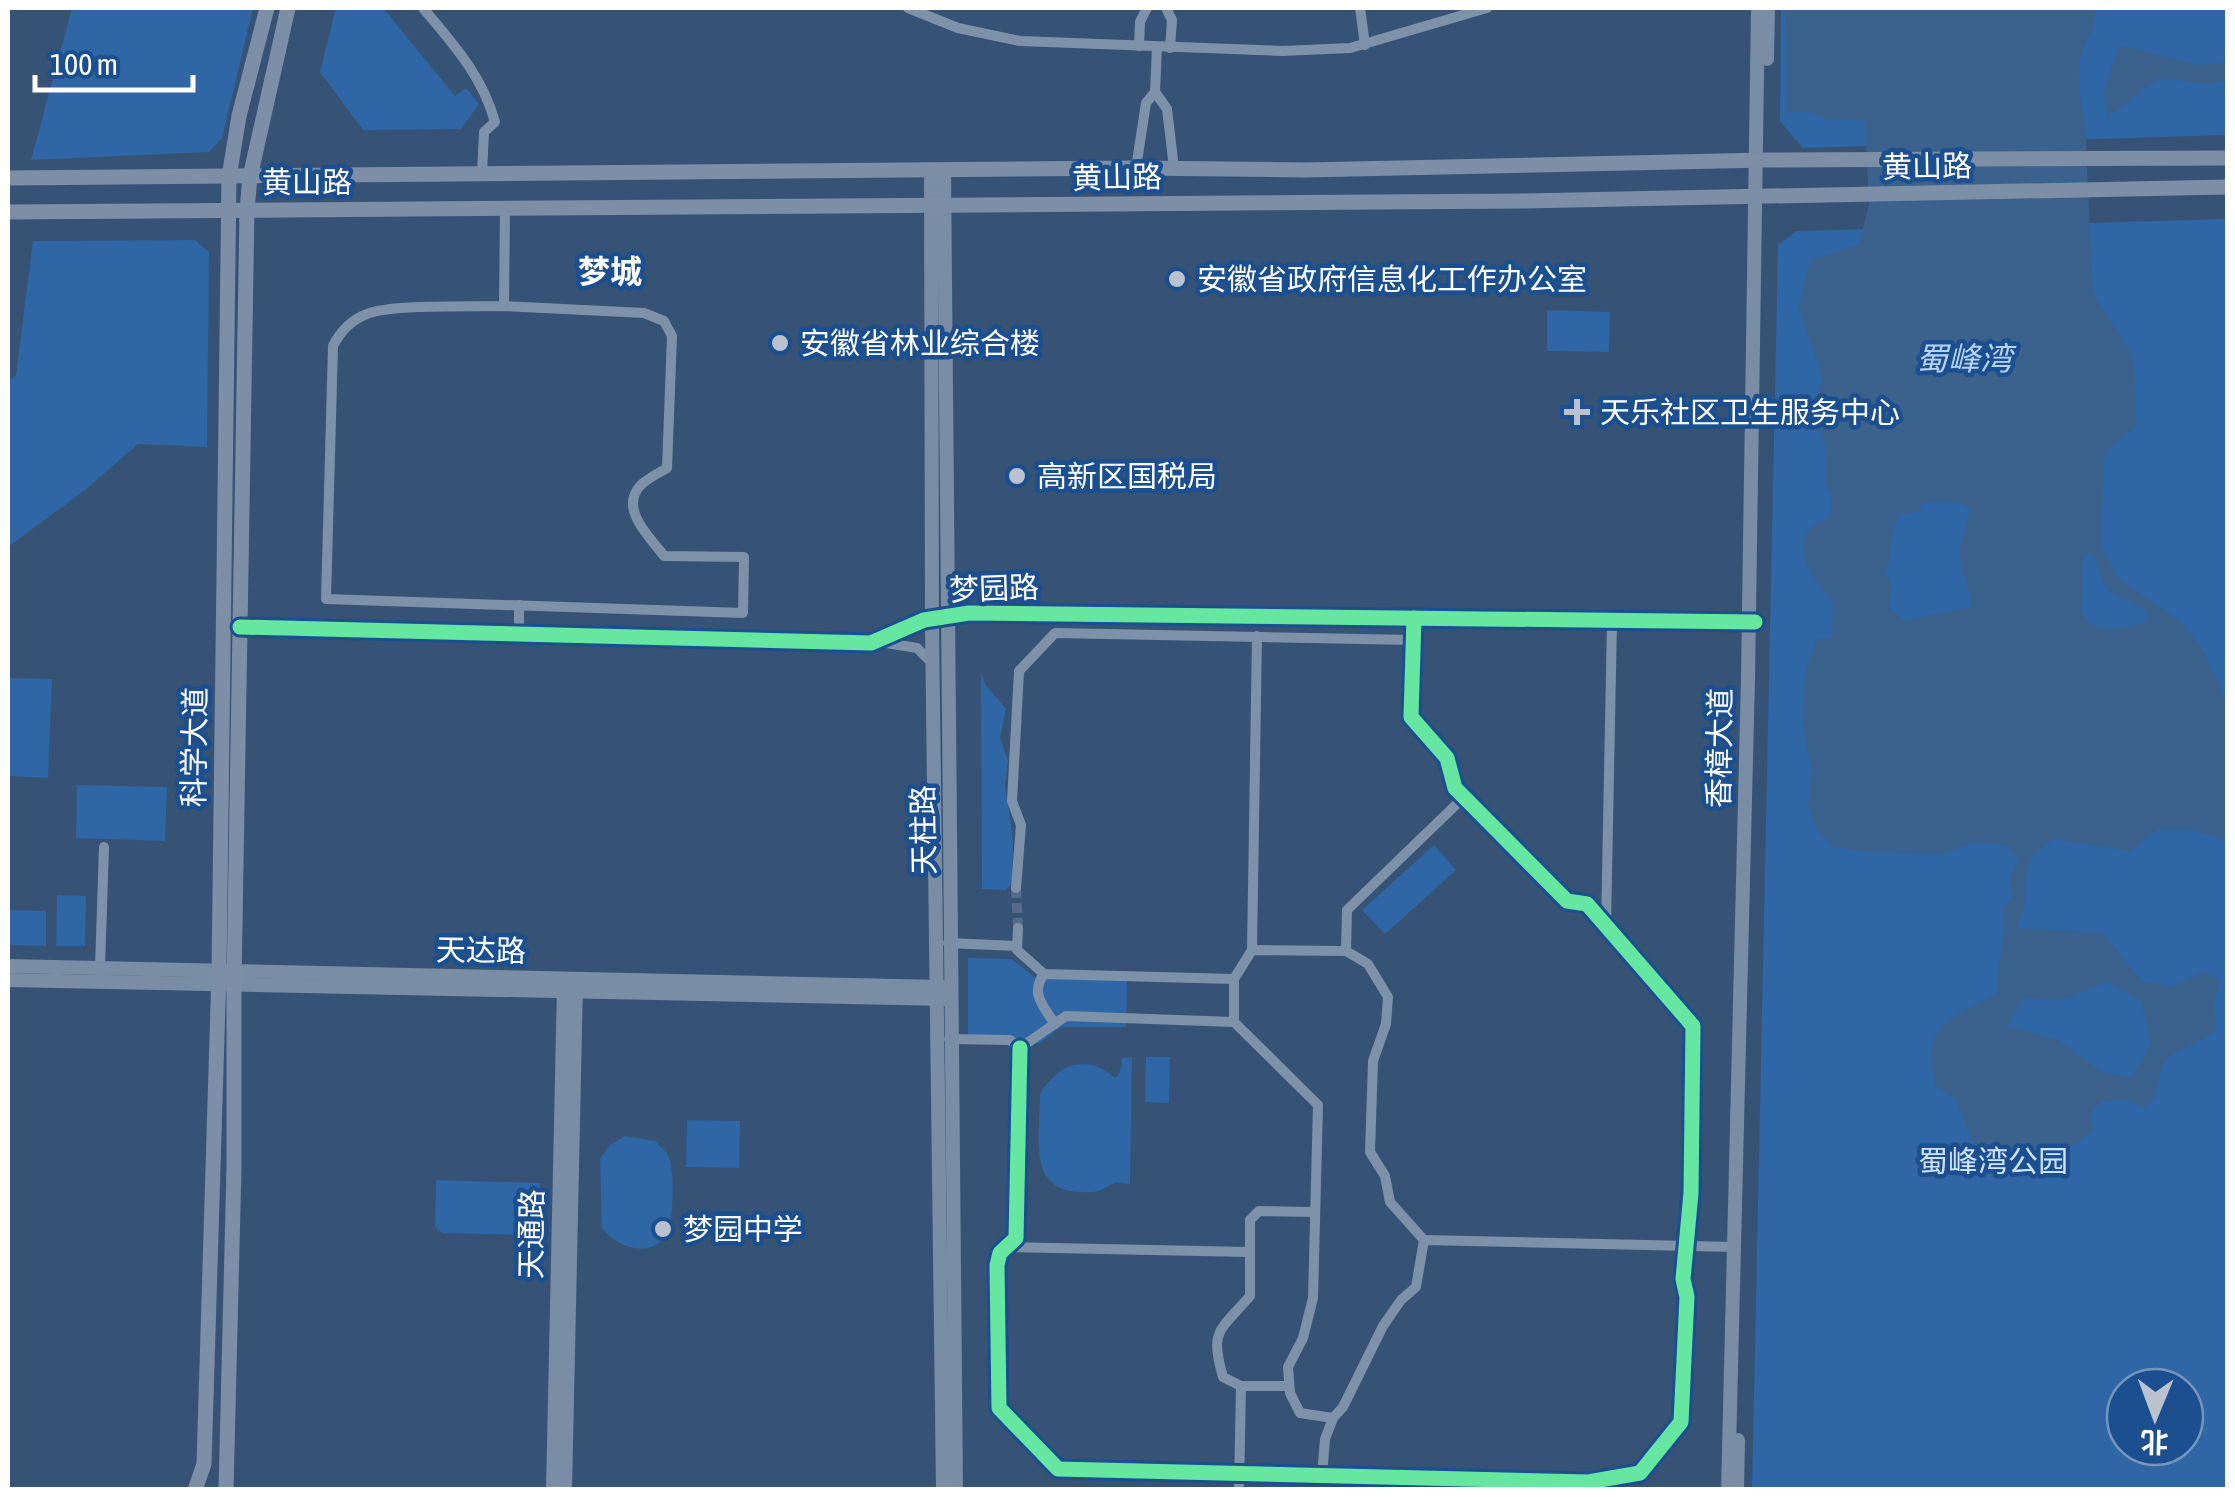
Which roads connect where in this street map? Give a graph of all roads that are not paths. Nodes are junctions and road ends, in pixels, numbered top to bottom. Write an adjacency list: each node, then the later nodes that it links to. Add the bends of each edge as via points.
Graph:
1 (267, 8): 24 (main road, 科学大道)
2 (288, 8): 25 (main road, 科学大道)
3 (423, 8): 23 (street, via 488,96 495,122 484,132)
4 (908, 8): 12 (street)
5 (945, 8): 12 (street)
6 (1147, 8): 14 (street)
7 (1166, 8): 16 (street)
8 (1360, 8): 13 (street)
9 (1486, 8): 13 (street)
10 (1758, 8): 19 (street, 香樟大道)
11 (1768, 8): 19 (street, 香樟大道)
12 (938, 19): 14 (street, via 1020,42)
13 (1364, 44): 16 (street, via 1282,51)
14 (1140, 46): 15 (street)
15 (1157, 47): 16 (street); 17 (street)
16 (1170, 48)
17 (1155, 92): 20 (street, via 1146,103); 21 (street, via 1167,109)
18 (2228, 158): 19 (main road, 黄山路)
19 (1760, 161): 21 (main road, 黄山路); 28 (street, 香樟大道)
20 (1136, 168): 21 (main road, 黄山路); 22 (main road, 黄山路)
21 (1174, 168)
22 (938, 170): 23 (main road, 黄山路); 29 (street, 天柱路)
23 (482, 174): 25 (main road, 黄山路)
24 (229, 177): 25 (main road, 黄山路); 26 (main road, 黄山路); 31 (main road, 科学大道)
25 (250, 177): 32 (main road, 科学大道)
26 (8, 178)
27 (2228, 186): 28 (main road, 黄山路)
28 (1759, 198): 29 (main road, 黄山路); 39 (street, 香樟大道)
29 (937, 206): 30 (main road, 黄山路); 36 (street, 天柱路)
30 (505, 209): 32 (main road, 黄山路); 34 (street)
31 (229, 210): 32 (main road, 黄山路); 33 (main road, 黄山路); 59 (main road, 科学大道)
32 (248, 210): 40 (main road, 科学大道)
33 (8, 212)
34 (504, 306): 35 (street, via 370,312 339,334 333,346 326,599); 35 (street, via 644,313 664,322 672,336 667,468 639,486 632,512 664,556 744,557 743,612)
35 (519, 605): 41 (street)
36 (940, 616): 37 (street, 梦园路); 44 (street, 梦园路); 45 (street, 天柱路); 52 (street, 天柱路)
37 (1414, 618): 38 (street, 梦园路); 43 (street)
38 (1612, 620): 39 (street, 梦园路); 49 (street)
39 (1752, 622): 72 (street, 香樟大道); 87 (street, 香樟大道)
40 (240, 628): 41 (street, 梦园路); 59 (main road, 科学大道)
41 (519, 634): 44 (street, 梦园路)
42 (1257, 636): 43 (street); 48 (street, via 1055,633 1019,671 1012,802 1021,825); 54 (street)
43 (1413, 640): 46 (street, via 1412,717 1446,758)
44 (879, 642): 45 (street, via 917,648)
45 (932, 664): 51 (street, 天柱路)
46 (1464, 797): 49 (street, via 1567,901 1587,904); 55 (street, via 1347,910)
47 (104, 847): 57 (street)
48 (1016, 888)
49 (1606, 927): 70 (street, via 1693,1026)
50 (1018, 928): 53 (street)
51 (936, 942): 52 (street); 63 (street, 天柱路)
52 (953, 943): 53 (street); 63 (street, 天柱路)
53 (1017, 946): 58 (street)
54 (1252, 950): 55 (street); 60 (street)
55 (1346, 951): 69 (street, via 1368,964 1388,997 1373,1061 1370,1152 1390,1202)
56 (8, 966): 57 (street, 天达路)
57 (100, 968): 59 (street, 天达路)
58 (1044, 974): 60 (street); 65 (street, via 1036,993)
59 (226, 978): 61 (street, 天达路); 62 (street, 天达路); 79 (main road, 科学大道, via 204,1464); 80 (main road, 科学大道, via 234,1184)
60 (1234, 979): 64 (street)
61 (8, 980)
62 (570, 986): 63 (street, 天达路); 81 (street, 天通路); 82 (street, 天通路)
63 (945, 993): 66 (street, 天柱路)
64 (1234, 1022): 65 (street, via 1066,1016); 68 (street, via 1318,1105)
65 (1055, 1024): 66 (street, via 1020,1054 1010,1040)
66 (946, 1039): 83 (street, 天柱路); 84 (street, 天柱路)
67 (1019, 1085): 71 (street, via 1016,1238)
68 (1315, 1212): 73 (street, via 1259,1210 1250,1220); 75 (street, via 1313,1298 1288,1367)
69 (1424, 1240): 70 (street); 76 (street, via 1416,1287 1383,1326)
70 (1686, 1246): 72 (street); 78 (street, via 1681,1422 1640,1473 1588,1482)
71 (1006, 1247): 73 (street); 77 (street, via 997,1264 999,1408 1058,1470)
72 (1734, 1248): 86 (street, 香樟大道)
73 (1250, 1252): 74 (street, via 1250,1296 1214,1346 1223,1378)
74 (1241, 1386): 75 (street); 77 (street)
75 (1289, 1386): 76 (street, via 1300,1413)
76 (1332, 1418): 78 (street)
77 (1239, 1474): 78 (street); 85 (street)
78 (1322, 1476)
79 (195, 1490)
80 (226, 1490)
81 (553, 1490)
82 (565, 1490)
83 (942, 1490)
84 (956, 1490)
85 (1239, 1490)
86 (1728, 1490)
87 (1738, 1490)

